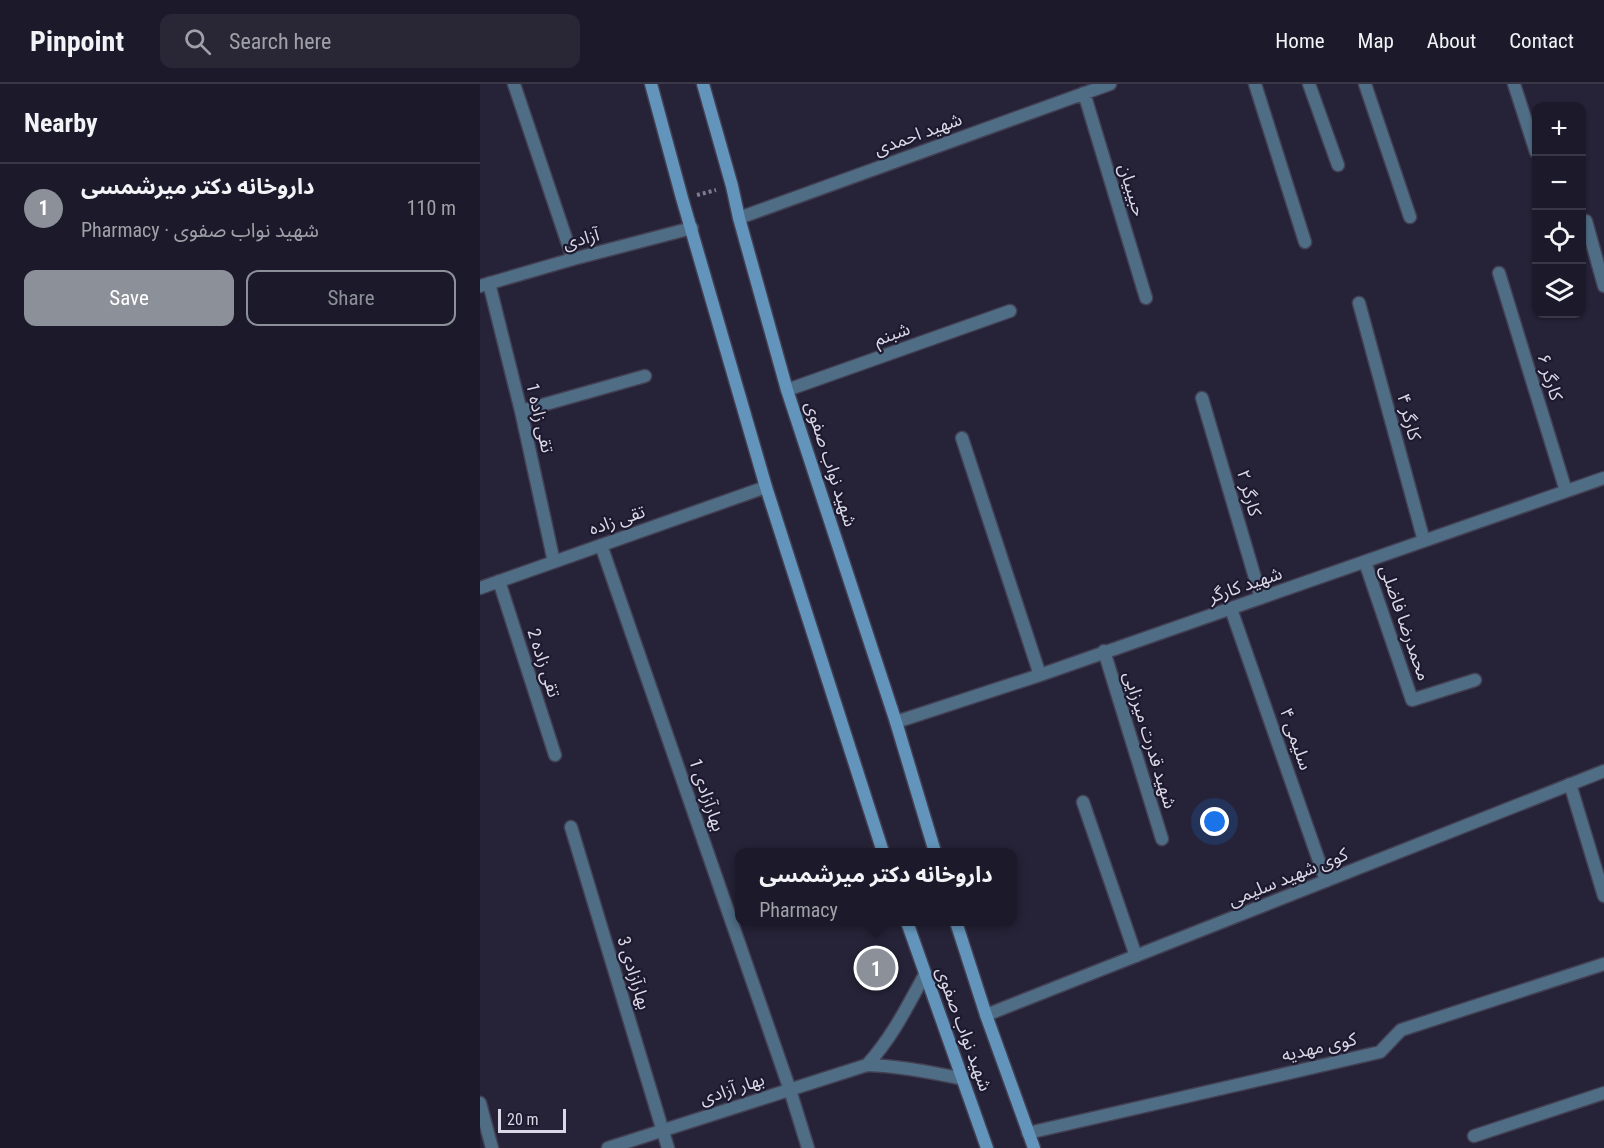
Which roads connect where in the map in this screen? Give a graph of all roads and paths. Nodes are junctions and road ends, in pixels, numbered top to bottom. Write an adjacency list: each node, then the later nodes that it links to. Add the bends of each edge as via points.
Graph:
1 (514, 84): 19 (street)
2 (651, 84): 13 (main road)
3 (703, 84): 12 (main road, شهید نواب صفوی)
4 (1110, 84): 9 (street, شهید احمدی)
5 (1255, 84): 18 (street)
6 (1309, 84): 11 (street)
7 (1365, 84): 14 (street)
8 (1514, 84): 10 (street)
9 (1083, 93): 15 (street, شهید احمدی); 24 (street, حبیبیان)
10 (1532, 140)
11 (1338, 165)
12 (732, 186): 13 (path); 15 (main road, شهید نواب صفوی)
13 (682, 198): 17 (main road)
14 (1410, 217)
15 (739, 218): 28 (main road, شهید نواب صفوی)
16 (1586, 221): 20 (street)
17 (692, 228): 19 (street, آزادی); 33 (main road)
18 (1305, 243)
19 (573, 259): 22 (street, آزادی)
20 (1600, 259): 23 (street)
21 (1499, 273): 34 (street, کارگر ۶)
22 (484, 285): 30 (street, تقی زاده 1)
23 (1604, 286)
24 (1146, 298)
25 (1359, 303): 35 (street, کارگر ۴)
26 (1010, 311): 28 (street, شبنم)
27 (645, 376): 30 (street)
28 (787, 390): 46 (main road, شهید نواب صفوی)
29 (1202, 398): 41 (street, کارگر ۲)
30 (521, 411): 37 (street, تقی زاده 1)
31 (962, 438): 44 (street)
32 (1604, 478): 34 (street, شهید کارگر)
33 (766, 487): 36 (street, تقی زاده); 53 (main road)
34 (1566, 491): 35 (street, شهید کارگر)
35 (1424, 541): 38 (street, شهید کارگر)
36 (601, 545): 37 (street, تقی زاده); 65 (street, بهارآزادی 1)
37 (554, 562): 39 (street, تقی زاده)
38 (1365, 562): 41 (street, شهید کارگر); 45 (street, محمدرضا فاضلی, via 1412,700)
39 (499, 581): 40 (street, تقی زاده); 47 (street, تقی زاده 2)
40 (480, 588)
41 (1261, 598): 42 (street, شهید کارگر)
42 (1231, 609): 43 (street, شهید کارگر); 55 (street, سلیمی ۴)
43 (1104, 651): 44 (street, شهید کارگر); 52 (street, شهید قدرت میرزایی)
44 (1040, 675): 46 (street, شهید کارگر)
45 (1475, 680)
46 (896, 722): 54 (main road, شهید نواب صفوی)
47 (555, 755)
48 (1604, 771): 49 (street, کوی شهید سلیمی)
49 (1570, 784): 55 (street, کوی شهید سلیمی); 56 (street)
50 (1083, 802): 59 (street)
51 (571, 827): 68 (street, بهارآزادی 3)
52 (1162, 840)
53 (882, 848)
54 (934, 848)
55 (1326, 881): 59 (street, کوی شهید سلیمی)
56 (1604, 896)
57 (908, 926): 61 (main road, شهید نواب صفوی)
58 (958, 926): 62 (main road, شهید نواب صفوی)
59 (1136, 956): 62 (street, کوی شهید سلیمی)
60 (1604, 964): 69 (street, کوی مهدیه, via 1401,1030 1380,1052)
61 (925, 974): 63 (street, via 898,1025); 64 (main road, شهید نواب صفوی)
62 (986, 1015): 69 (main road, شهید نواب صفوی)
63 (867, 1065): 64 (street, بهار آزادی, via 905,1067); 65 (street, بهار آزادی)
64 (963, 1079): 75 (main road, شهید نواب صفوی)
65 (790, 1090): 68 (street, بهار آزادی); 74 (street, بهارآزادی 1)
66 (1604, 1093): 70 (street)
67 (480, 1103): 71 (street)
68 (663, 1130): 72 (street, بهار آزادی); 73 (street, بهارآزادی 3)
69 (1028, 1133): 76 (main road, شهید نواب صفوی)
70 (1474, 1136)
71 (492, 1148)
72 (608, 1148)
73 (668, 1148)
74 (808, 1148)
75 (987, 1148)
76 (1034, 1148)

